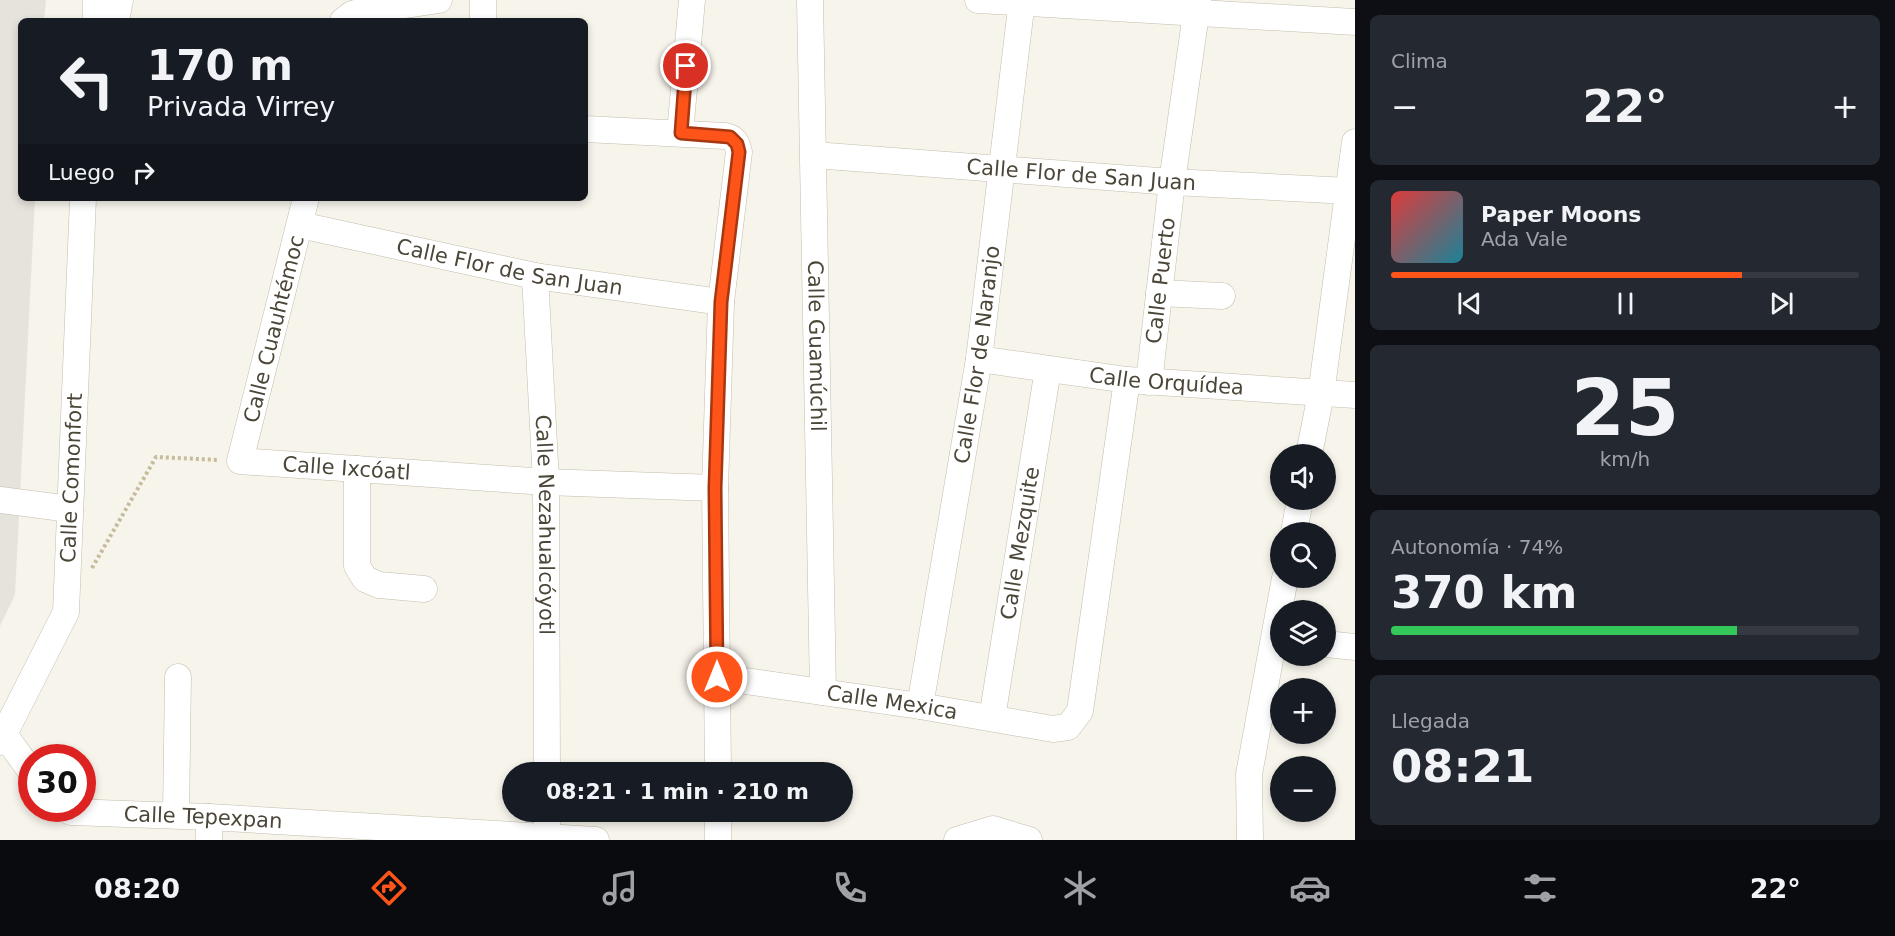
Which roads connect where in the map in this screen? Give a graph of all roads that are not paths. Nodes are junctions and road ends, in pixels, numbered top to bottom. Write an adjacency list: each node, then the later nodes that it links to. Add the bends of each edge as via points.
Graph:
1 (96, 0): 10 (street)
2 (120, 0): 11 (street)
3 (439, 0): 12 (street, via 358,12)
4 (483, 0): 13 (street)
5 (692, 0): 16 (street)
6 (810, 0): 18 (street, Calle Guamúchil)
7 (978, 0): 8 (street)
8 (1022, 2): 9 (street); 19 (street, Calle Flor de Naranjo)
9 (1197, 6): 14 (street); 20 (street, Calle Puerto)
10 (96, 18)
11 (117, 18)
12 (346, 18)
13 (483, 18)
14 (1355, 22)
15 (588, 129): 16 (street)
16 (681, 133): 28 (street, via 735,139 739,152)
17 (1355, 142): 21 (street)
18 (814, 155): 19 (street, Calle Flor de San Juan); 47 (street, Calle Guamúchil)
19 (1002, 169): 20 (street, Calle Flor de San Juan); 29 (street, Calle Flor de Naranjo)
20 (1172, 182): 21 (street, Calle Flor de San Juan); 26 (street, Calle Puerto)
21 (1349, 191): 32 (street)
22 (83, 201): 40 (street, Calle Comonfort)
23 (305, 201): 24 (street, Calle Cuauhtémoc)
24 (300, 225): 25 (street, Calle Flor de San Juan); 35 (street, Calle Cuauhtémoc)
25 (535, 276): 28 (street, Calle Flor de San Juan); 37 (street, Calle Nezahualcóyotl)
26 (1159, 293): 27 (street); 31 (street, Calle Puerto)
27 (1222, 296)
28 (721, 302): 38 (street)
29 (979, 359): 30 (street, Calle Orquídea); 48 (street, Calle Flor de Naranjo)
30 (1048, 369): 31 (street, Calle Orquídea); 49 (street, Calle Mezquite)
31 (1138, 381): 32 (street, Calle Orquídea); 50 (street, Calle Puerto, via 1080,711)
32 (1321, 394): 33 (street, Calle Orquídea); 34 (street)
33 (1355, 395)
34 (1311, 444)
35 (240, 460): 36 (street, Calle Ixcóatl)
36 (357, 469): 37 (street, Calle Ixcóatl); 41 (street, via 357,566 365,579 379,585)
37 (546, 482): 38 (street, Calle Ixcóatl); 53 (street, Calle Nezahualcóyotl)
38 (715, 488): 46 (street)
39 (0, 501): 40 (street)
40 (70, 509): 51 (street, Calle Comonfort, via 66,612)
41 (424, 589)
42 (1336, 645): 43 (street)
43 (1355, 647)
44 (1271, 666): 65 (street, via 1249,774)
45 (178, 677): 56 (street)
46 (717, 677): 47 (street, Calle Mexica); 54 (street)
47 (823, 692): 48 (street, Calle Mexica)
48 (920, 706): 49 (street, Calle Mexica)
49 (992, 718): 50 (street, Calle Mexica, via 1053,729)
50 (1068, 727)
51 (2, 738): 52 (street)
52 (18, 757)
53 (547, 762)
54 (718, 762)
55 (96, 813): 56 (street, Calle Tepexpan)
56 (176, 815): 59 (street, Calle Tepexpan)
57 (547, 822): 60 (street)
58 (718, 822): 62 (street)
59 (209, 828): 60 (street, Calle Tepexpan)
60 (547, 838): 61 (street, Calle Tepexpan)
61 (596, 840)
62 (718, 840)
63 (957, 840): 64 (street, via 993,830)
64 (1029, 840)
65 (1250, 840)

